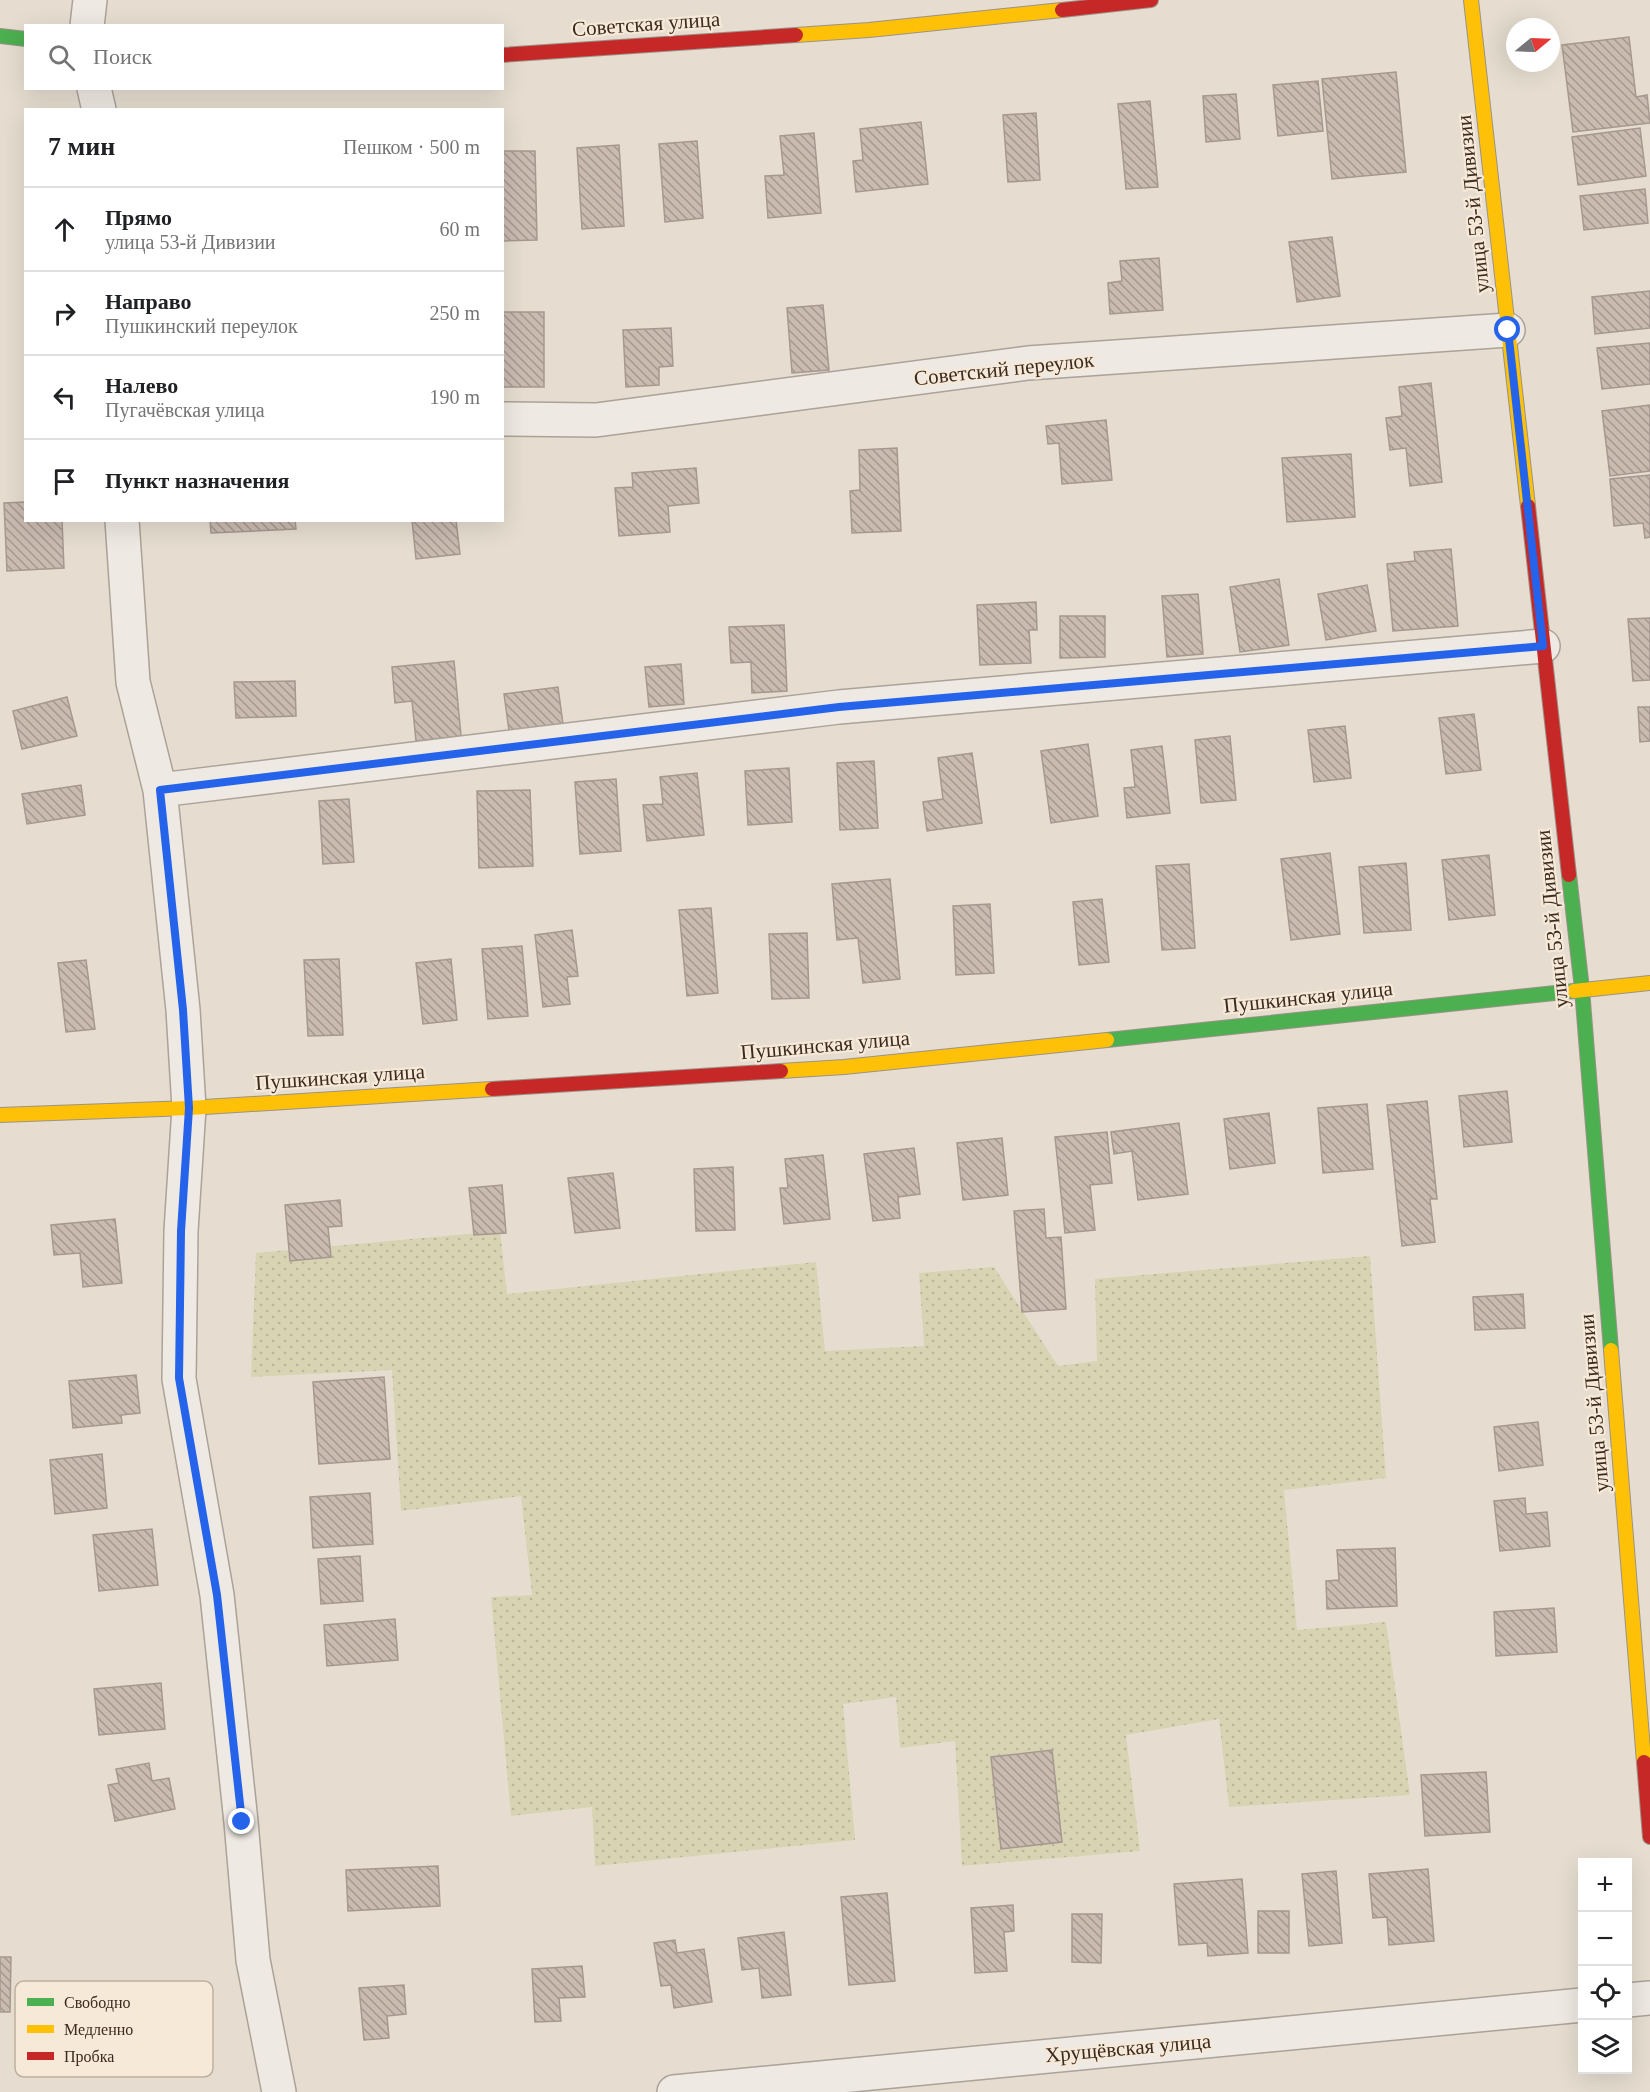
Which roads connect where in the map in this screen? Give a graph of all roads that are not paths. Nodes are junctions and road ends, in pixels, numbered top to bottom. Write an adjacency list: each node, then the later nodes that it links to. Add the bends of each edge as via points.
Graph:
1 (90, 0): 4 (street)
2 (1151, 0): 7 (street, Советская улица, via 869,30)
3 (1471, 0): 10 (street, улица 53-й Дивизии)
4 (87, 24)
5 (0, 36): 6 (street)
6 (24, 39)
7 (504, 55)
8 (94, 90): 9 (street)
9 (99, 108)
10 (1508, 330): 11 (street, Советский переулок, via 1028,363 596,420); 13 (street, улица 53-й Дивизии)
11 (504, 419)
12 (122, 522): 14 (street, via 133,682)
13 (1543, 646): 14 (street, via 839,707); 16 (street, улица 53-й Дивизии)
14 (160, 790): 17 (street)
15 (1650, 983): 16 (street, Пушкинская улица)
16 (1582, 989): 17 (street, Пушкинская улица, via 844,1067); 19 (street, улица 53-й Дивизии)
17 (189, 1108): 18 (street, Пушкинская улица); 23 (street, via 181,1231 179,1378 217,1595 253,1960)
18 (0, 1115)
19 (1650, 1837)
20 (1650, 1998): 21 (street)
21 (1632, 2000)
22 (1578, 2005): 24 (street, Хрущёвская улица)
23 (279, 2092)
24 (674, 2092)

